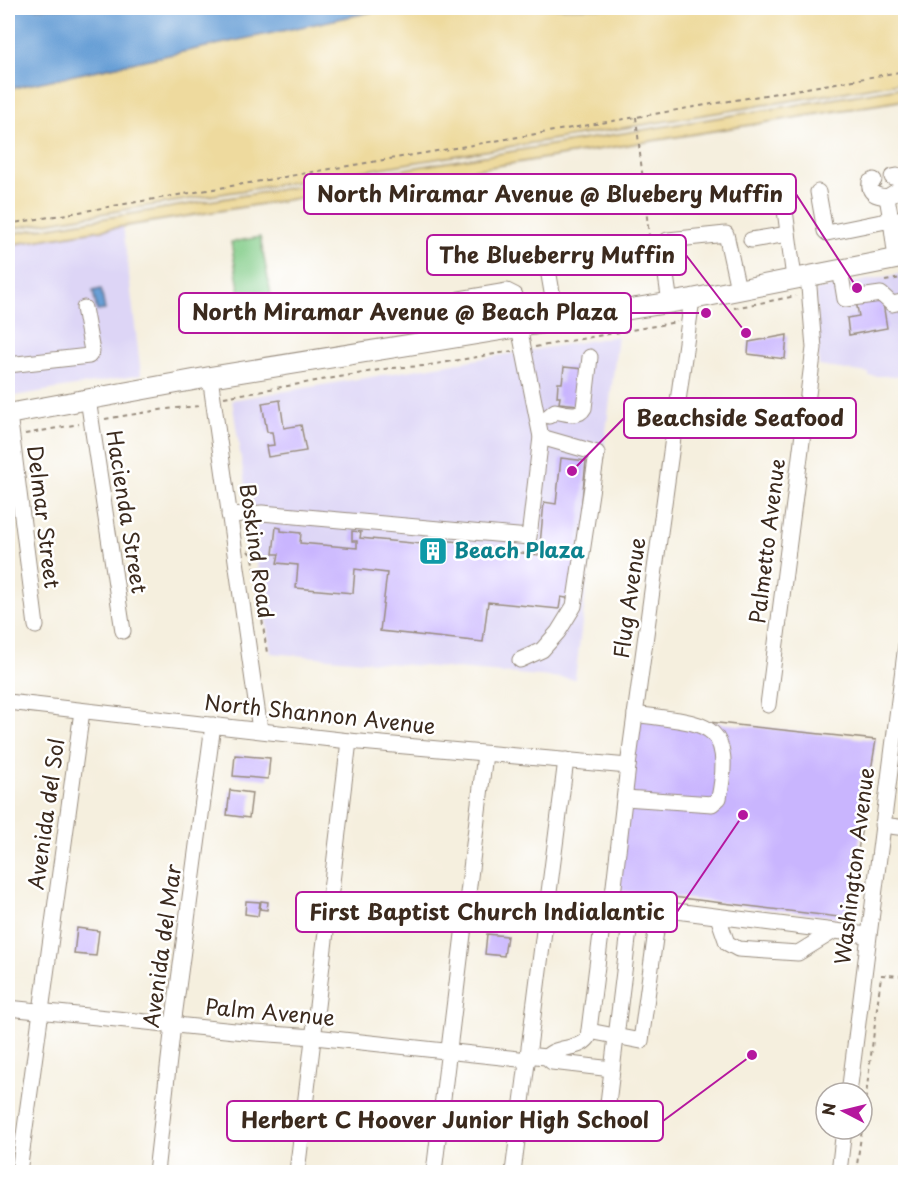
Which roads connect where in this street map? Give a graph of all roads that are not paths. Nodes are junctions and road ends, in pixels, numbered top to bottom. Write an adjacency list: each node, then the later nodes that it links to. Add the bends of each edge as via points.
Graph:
1 (892, 177): 5 (street, via 901,180 900,189)
2 (874, 180): 5 (street, via 869,188 872,193)
3 (818, 192): 6 (street, via 827,233)
4 (783, 195): 7 (street, Palmetto Avenue)
5 (887, 197): 6 (street)
6 (898, 219): 10 (street)
7 (788, 234): 8 (street); 12 (street, Palmetto Avenue)
8 (751, 240)
9 (546, 258): 18 (street)
10 (901, 258): 11 (main road)
11 (840, 269): 12 (main road); 15 (street, via 845,299 881,294 892,304)
12 (804, 282): 13 (main road); 34 (street, Palmetto Avenue, via 814,348)
13 (738, 290): 14 (main road); 16 (street, via 726,234 668,240 664,262)
14 (692, 299): 16 (main road); 36 (street, Flug Avenue)
15 (906, 301)
16 (670, 303): 18 (main road)
17 (84, 308): 22 (street, via 92,351 89,356)
18 (557, 321): 19 (main road)
19 (520, 327): 20 (main road); 20 (street, via 515,295 507,291 456,302); 27 (street)
20 (459, 337): 23 (main road)
21 (590, 357): 26 (street, via 582,412 555,411)
22 (8, 366)
23 (210, 377): 24 (main road); 28 (street, Boskind Road)
24 (88, 399): 25 (main road); 30 (street, Hacienda Street)
25 (8, 414): 29 (street, Delmar Street)
26 (549, 416)
27 (541, 437): 28 (street, via 529,537 262,513); 32 (street, via 597,453 574,606 542,650)
28 (230, 515): 38 (street, Boskind Road)
29 (36, 626)
30 (123, 631)
31 (906, 645): 40 (street, Washington Avenue)
32 (520, 660)
33 (8, 702): 35 (street, North Shannon Avenue)
34 (768, 705)
35 (82, 711): 37 (street, North Shannon Avenue); 54 (street, Avenida del Sol)
36 (636, 714): 43 (street, Flug Avenue); 44 (street, via 702,725 713,731 720,741 722,784 719,798 712,804)
37 (213, 725): 38 (street, North Shannon Avenue); 55 (street, Avenida del Mar)
38 (260, 730): 39 (street, North Shannon Avenue)
39 (349, 741): 41 (street, North Shannon Avenue); 58 (street)
40 (899, 747): 45 (street, Washington Avenue)
41 (485, 754): 42 (street, North Shannon Avenue); 59 (street)
42 (566, 760): 43 (street, North Shannon Avenue); 60 (street)
43 (628, 766): 44 (street, Flug Avenue)
44 (625, 798): 47 (street, Flug Avenue)
45 (882, 825): 46 (street); 52 (street, Washington Avenue)
46 (906, 828)
47 (612, 903): 48 (street); 56 (street, Flug Avenue, via 604,910)
48 (632, 906): 49 (street); 57 (street)
49 (659, 909): 50 (street); 57 (street, via 641,1041)
50 (718, 917): 51 (street); 51 (street, via 727,943 738,949 798,953)
51 (834, 931): 52 (street)
52 (867, 935): 63 (street, Washington Avenue)
53 (8, 1008): 54 (street, Palm Avenue)
54 (41, 1011): 55 (street, Palm Avenue); 66 (street, Avenida del Sol)
55 (173, 1025): 58 (street, Palm Avenue); 67 (street, Avenida del Mar)
56 (589, 1031): 57 (street); 61 (street, via 583,1044 550,1052)
57 (615, 1036): 62 (street)
58 (315, 1037): 59 (street, Palm Avenue); 68 (street)
59 (449, 1053): 60 (street, Palm Avenue); 69 (street)
60 (528, 1057): 61 (street, Palm Avenue); 70 (street)
61 (546, 1057): 62 (street, Palm Avenue, via 552,1062)
62 (612, 1069): 64 (street)
63 (850, 1081)
64 (608, 1103)
65 (843, 1141): 71 (street)
66 (19, 1173)
67 (156, 1173)
68 (297, 1173)
69 (434, 1173)
70 (513, 1173)
71 (839, 1173)

